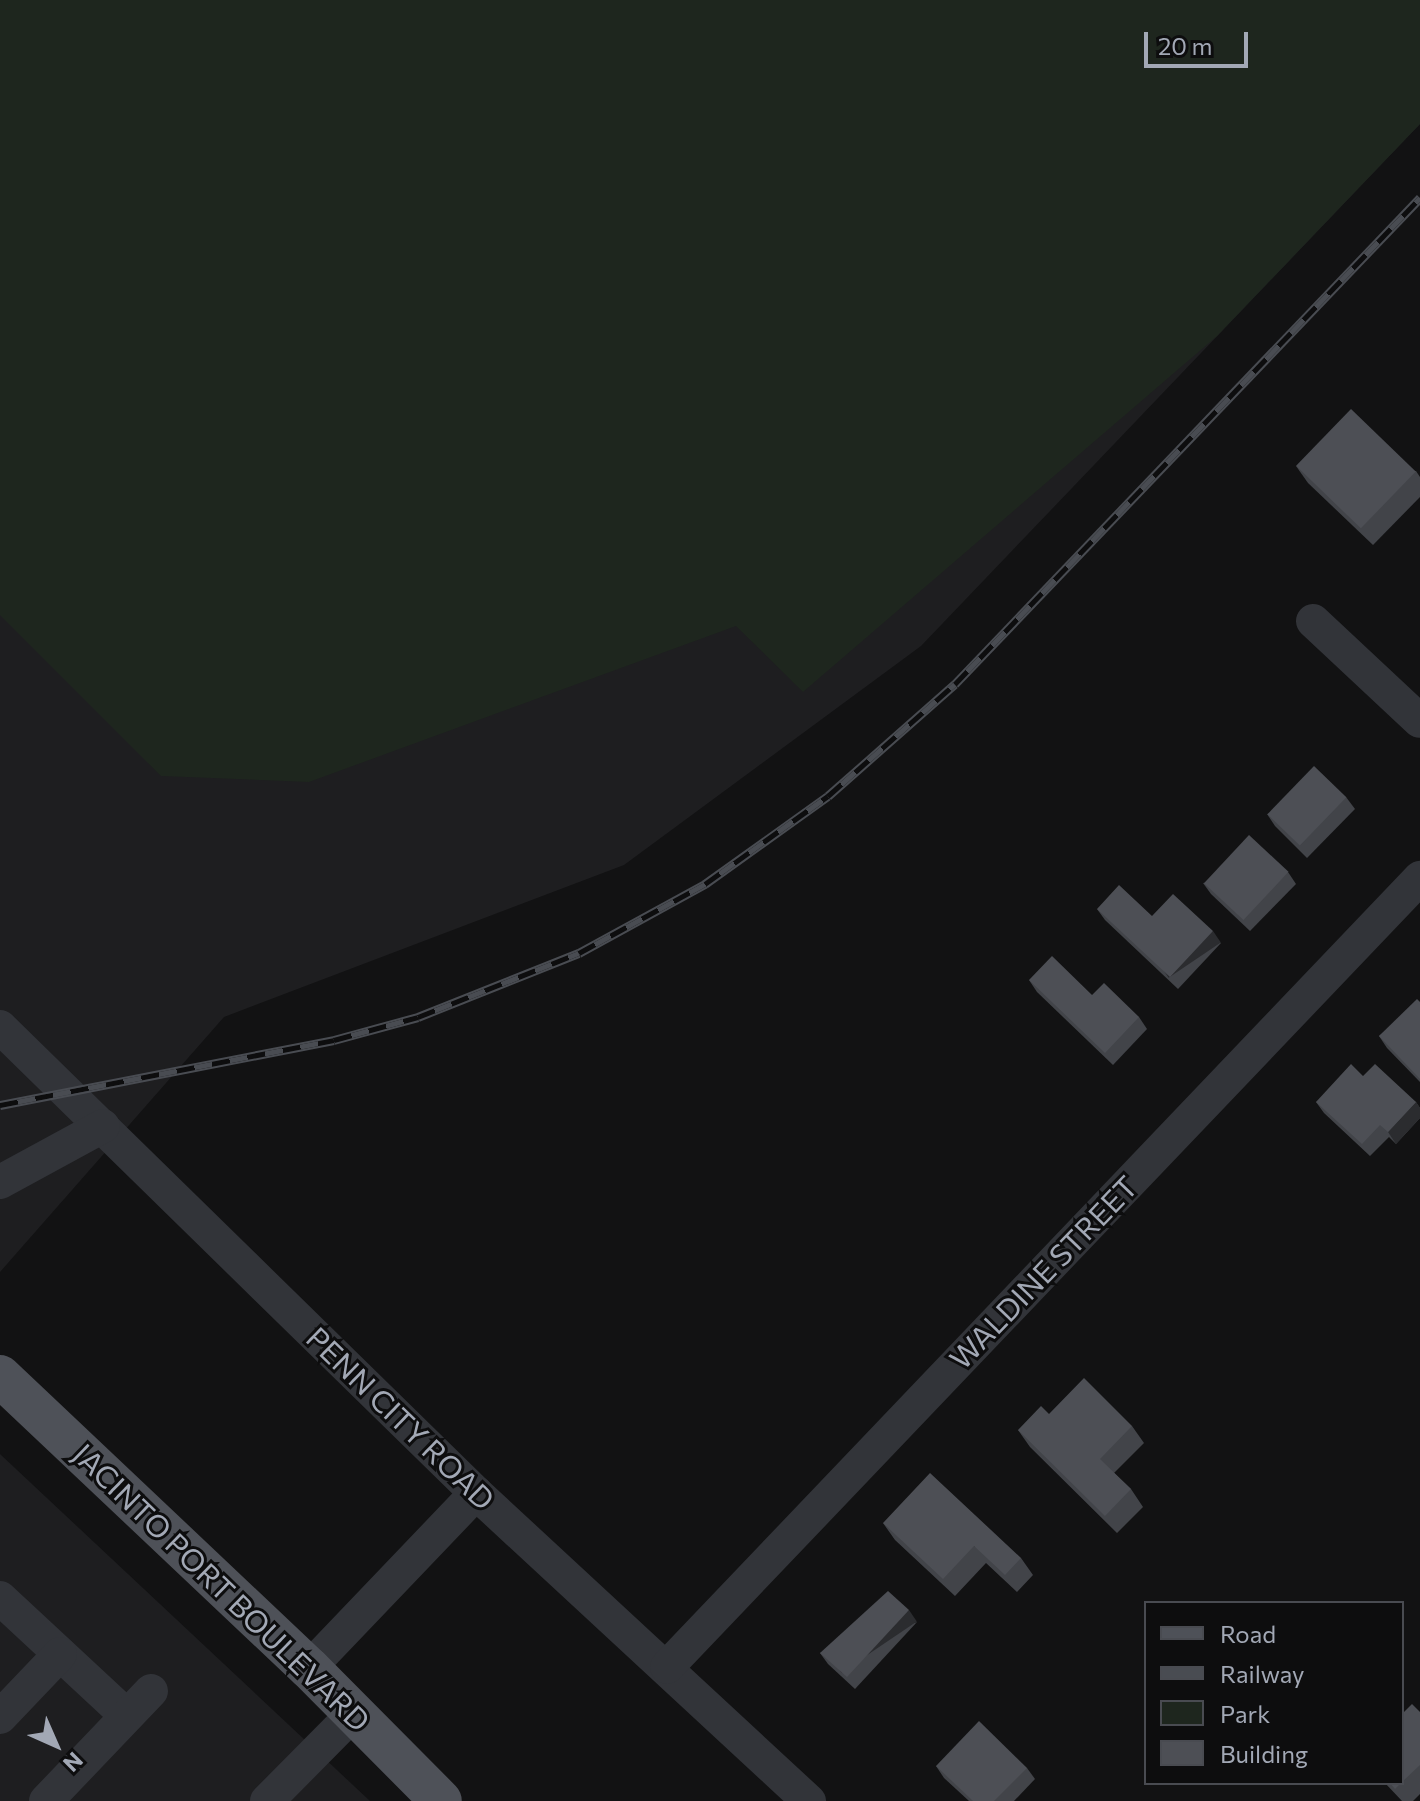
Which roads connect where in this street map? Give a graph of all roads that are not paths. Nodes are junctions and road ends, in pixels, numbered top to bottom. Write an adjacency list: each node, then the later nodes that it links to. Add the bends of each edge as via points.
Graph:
1 (1313, 621): 2 (street)
2 (1420, 721)
3 (1420, 878): 11 (street, WALDINE STREET)
4 (0, 1027): 5 (street, PENN CITY ROAD)
5 (103, 1126): 6 (street); 8 (street, PENN CITY ROAD)
6 (0, 1182)
7 (0, 1376): 12 (main road, JACINTO PORT BOULEVARD)
8 (476, 1493): 11 (street, PENN CITY ROAD); 12 (street)
9 (0, 1598): 10 (street)
10 (60, 1654): 15 (street); 16 (street)
11 (667, 1667): 20 (street, PENN CITY ROAD)
12 (309, 1668): 14 (main road, JACINTO PORT BOULEVARD)
13 (151, 1691): 15 (street)
14 (355, 1712): 18 (street); 19 (main road, JACINTO PORT BOULEVARD)
15 (127, 1716): 17 (street)
16 (0, 1717)
17 (46, 1801)
18 (267, 1801)
19 (441, 1801)
20 (809, 1801)

